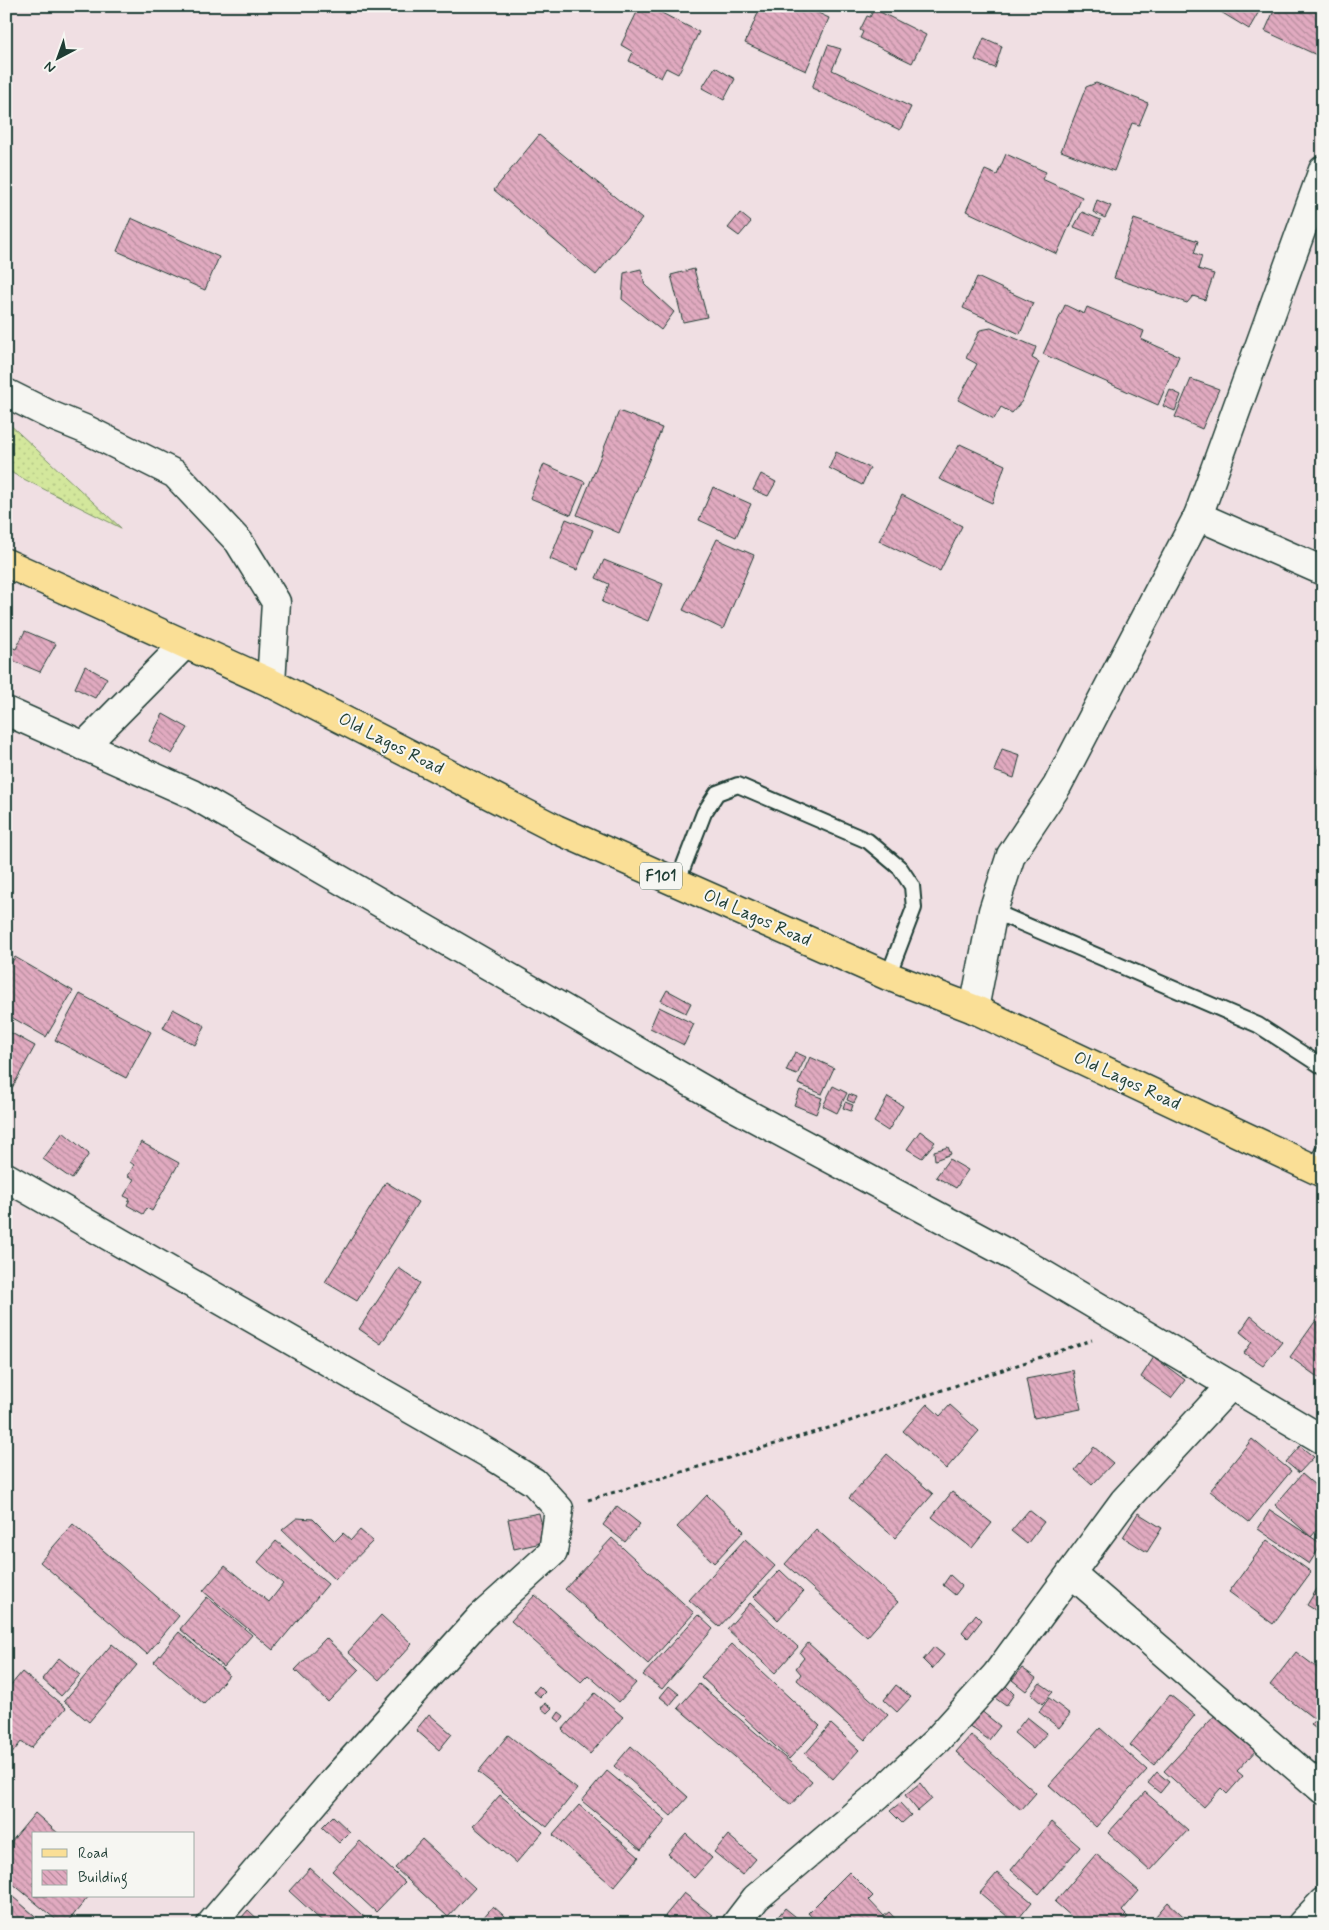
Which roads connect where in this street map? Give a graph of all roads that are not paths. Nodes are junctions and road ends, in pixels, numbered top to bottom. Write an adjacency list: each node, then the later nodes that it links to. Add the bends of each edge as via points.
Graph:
1 (1323, 170): 3 (street)
2 (6, 393): 7 (street, via 175,474 239,542 276,602)
3 (1198, 516): 5 (street); 11 (street, via 1057,786 1010,856)
4 (6, 563): 6 (main road, Old Lagos Road / F101)
5 (1323, 571)
6 (185, 644): 7 (main road, Old Lagos Road / F101); 9 (street)
7 (271, 683): 10 (main road, Old Lagos Road / F101, via 556,829)
8 (6, 712): 9 (street)
9 (84, 746): 17 (street, via 192,794 725,1102 1014,1257)
10 (677, 883): 12 (main road, Old Lagos Road / F101); 12 (lane, via 704,813 717,793 738,784 868,841 900,868 912,886 914,908)
11 (992, 911): 13 (street); 14 (lane, via 1258,1026)
12 (888, 976): 13 (main road, Old Lagos Road / F101)
13 (974, 1009): 15 (main road, Old Lagos Road / F101)
14 (1323, 1067)
15 (1320, 1164)
16 (6, 1177): 22 (street, via 491,1455 534,1482 559,1509 553,1552 481,1617 335,1779)
17 (1231, 1385): 18 (street); 19 (street, via 1124,1501)
18 (1323, 1440)
19 (1071, 1573): 20 (street); 23 (street, via 996,1675 937,1740 878,1795 756,1898)
20 (1323, 1790)
21 (1323, 1902): 24 (street)
22 (211, 1924)
23 (736, 1924)
24 (1302, 1924)

